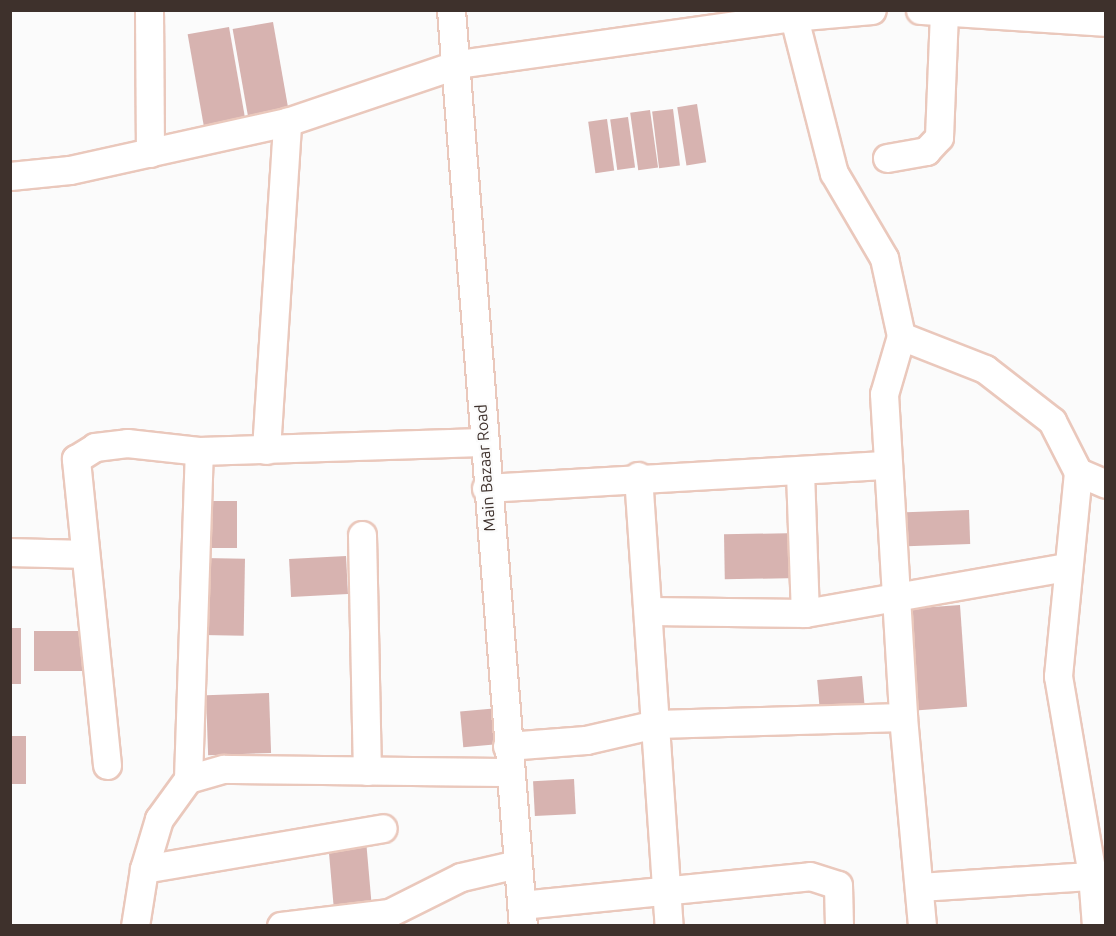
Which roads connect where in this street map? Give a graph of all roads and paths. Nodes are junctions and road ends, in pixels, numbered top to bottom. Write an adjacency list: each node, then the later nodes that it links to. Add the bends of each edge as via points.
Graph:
1 (149, 10): 9 (street)
2 (451, 10): 7 (street, Main Bazaar Road)
3 (872, 10): 5 (street)
4 (932, 11): 6 (street); 10 (street, via 939,137 926,151)
5 (792, 14): 7 (street); 12 (street, via 834,173 884,258)
6 (1106, 22)
7 (458, 64): 8 (street); 13 (street, Main Bazaar Road)
8 (287, 122): 9 (street); 14 (street)
9 (150, 153): 11 (street, via 70,170)
10 (887, 158)
11 (10, 176)
12 (902, 336): 16 (street, via 884,394); 18 (street, via 985,369 1052,420)
13 (482, 442): 14 (street); 21 (street, Main Bazaar Road)
14 (266, 450): 15 (street)
15 (200, 451): 24 (street, via 127,442 95,447 76,459); 34 (street)
16 (887, 465): 17 (street); 26 (street)
17 (800, 472): 19 (street); 28 (street)
18 (1078, 472): 20 (street); 25 (street)
19 (638, 476): 21 (street); 27 (street)
20 (1106, 484)
21 (486, 488): 31 (street, Main Bazaar Road)
22 (362, 535): 33 (street)
23 (10, 552): 24 (street)
24 (84, 554): 32 (street)
25 (1066, 567): 26 (street); 38 (street, via 1058,676)
26 (896, 594): 28 (street); 29 (street)
27 (650, 611): 28 (street); 30 (street)
28 (805, 613)
29 (903, 717): 30 (street); 39 (street)
30 (656, 724): 31 (street); 40 (street)
31 (508, 759): 33 (street); 36 (street, Main Bazaar Road)
32 (107, 765)
33 (367, 771): 34 (street, via 224,769)
34 (188, 779): 37 (street, via 159,819)
35 (383, 828): 37 (street)
36 (517, 864): 41 (street, Main Bazaar Road); 43 (street, via 461,877 389,913)
37 (144, 869): 42 (street)
38 (1099, 875): 39 (street); 47 (street)
39 (919, 887): 46 (street)
40 (665, 891): 41 (street); 44 (street); 45 (street, via 825,878 838,885)
41 (522, 915)
42 (135, 926)
43 (281, 926)
44 (669, 926)
45 (839, 926)
46 (922, 926)
47 (1096, 926)

